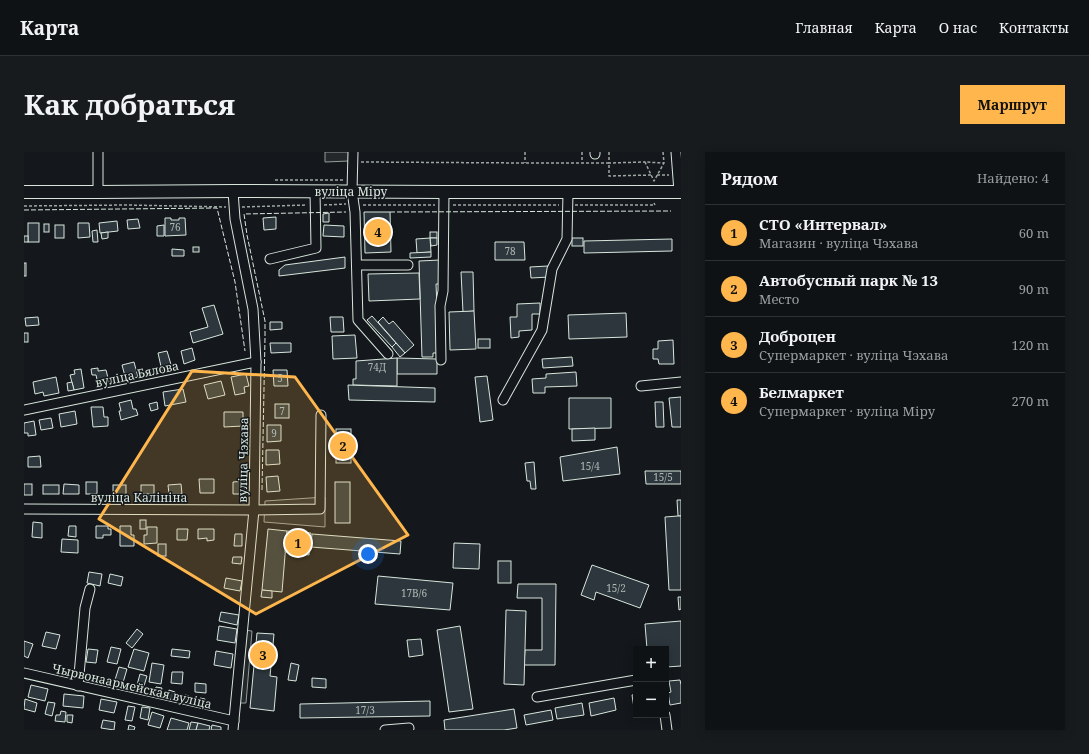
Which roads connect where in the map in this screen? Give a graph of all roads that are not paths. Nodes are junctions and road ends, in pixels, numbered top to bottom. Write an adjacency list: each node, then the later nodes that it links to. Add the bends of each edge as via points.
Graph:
1 (98, 152): 8 (street)
2 (352, 152): 6 (street)
3 (676, 152): 11 (street, вуліца Міру)
4 (233, 191): 5 (main road, вуліца Міру); 8 (main road, вуліца Міру); 17 (street, вуліца Чэхава, via 233,207 253,309)
5 (315, 191): 6 (main road, вуліца Міру); 12 (street, via 316,248)
6 (352, 191): 9 (main road, вуліца Міру); 13 (street)
7 (24, 192): 8 (main road, вуліца Міру)
8 (98, 192)
9 (444, 192): 10 (main road, вуліца Міру); 16 (street)
10 (568, 192): 11 (main road, вуліца Міру); 20 (street, via 567,239 552,269 542,330)
11 (680, 192)
12 (270, 259)
13 (357, 265): 14 (street); 15 (street, via 358,320)
14 (408, 265)
15 (388, 354)
16 (441, 360)
17 (256, 362): 21 (street, вуліца Бялова); 24 (street, вуліца Чэхава)
18 (681, 382): 19 (street)
19 (641, 386)
20 (504, 400)
21 (24, 410)
22 (321, 415): 24 (street, вуліца Калініна, via 320,509)
23 (24, 509): 24 (street, вуліца Калініна)
24 (254, 510): 31 (street, вуліца Чэхава)
25 (90, 589): 28 (street, via 85,608)
26 (24, 674): 28 (street, Чырвонаармейская вуліца)
27 (633, 681): 29 (street)
28 (78, 686): 31 (street, Чырвонаармейская вуліца)
29 (537, 697)
30 (665, 718): 34 (street)
31 (234, 726)
32 (409, 728): 33 (street)
33 (385, 730)
34 (667, 730)

